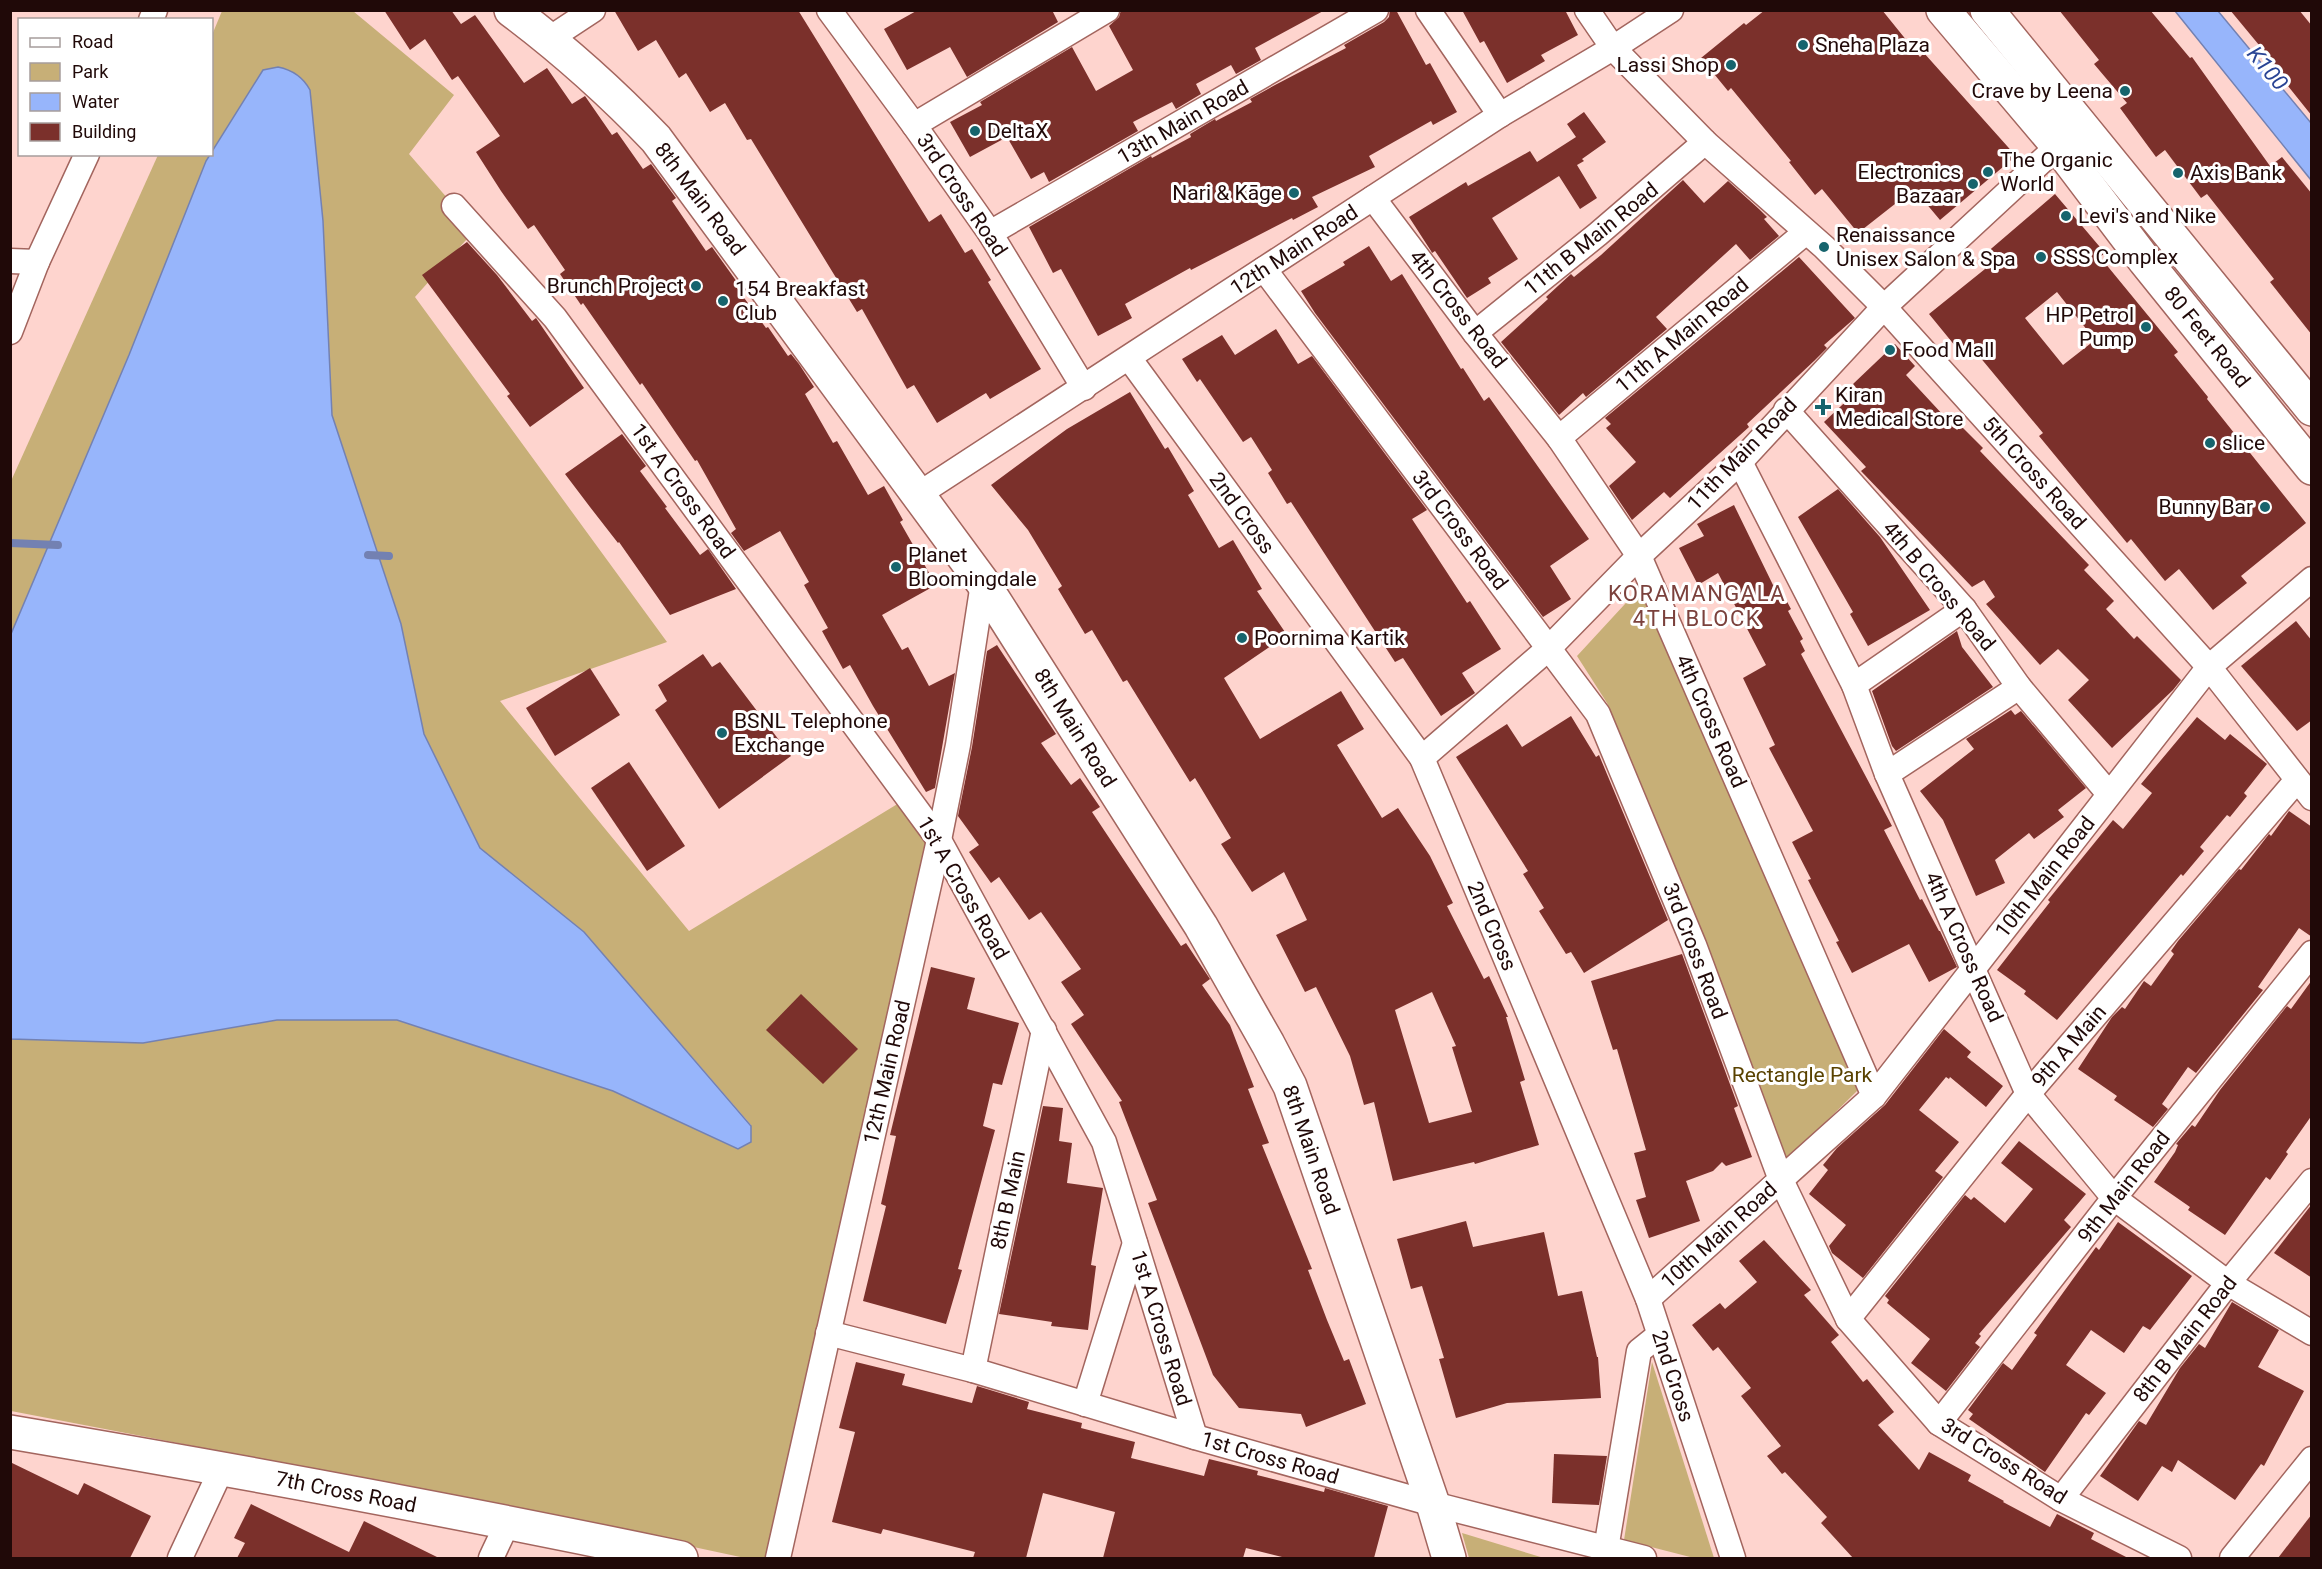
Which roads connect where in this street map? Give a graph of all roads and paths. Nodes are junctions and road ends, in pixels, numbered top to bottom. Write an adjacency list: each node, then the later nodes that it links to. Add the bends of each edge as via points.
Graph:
1 (511, 10): 11 (street, 8th Main Road)
2 (593, 10): 11 (street)
3 (1107, 10): 14 (street)
4 (1376, 10): 21 (street, 13th Main Road)
5 (1428, 10): 13 (street)
6 (1587, 10): 12 (street, 5th Cross Road)
7 (1671, 10): 12 (street, 12th Main Road)
8 (1943, 10): 16 (street, 80 Feet Road)
9 (1987, 10): 22 (street, 80 Feet Road)
10 (838, 13): 14 (street, 3rd Cross Road)
11 (549, 39): 37 (street, 8th Main Road, via 656,139)
12 (1613, 48): 13 (street, 12th Main Road); 15 (street, 5th Cross Road)
13 (1500, 115): 18 (street, 12th Main Road)
14 (914, 125): 21 (street, 3rd Cross Road)
15 (1705, 142): 20 (street, 5th Cross Road); 29 (street, 11th B Main Road)
16 (2058, 146): 24 (street, 80 Feet Road); 27 (street, 11th Main Road)
17 (86, 156): 25 (street)
18 (1372, 198): 26 (street, 12th Main Road); 29 (street, 4th Cross Road)
19 (454, 206): 50 (street, 1st A Cross Road, via 555,318)
20 (1806, 232): 27 (street, 5th Cross Road); 34 (street, 11th A Main Road)
21 (990, 233): 31 (street, 3rd Cross Road)
22 (2171, 238): 24 (street); 33 (street, 80 Feet Road)
23 (10, 261): 25 (street)
24 (2145, 261): 36 (street, 80 Feet Road)
25 (37, 262): 28 (street)
26 (1264, 269): 30 (street, 12th Main Road); 42 (street, 3rd Cross Road)
27 (1884, 307): 32 (street, 11th Main Road); 43 (street, 5th Cross Road)
28 (10, 332)
29 (1475, 333): 34 (street, 4th Cross Road)
30 (1129, 358): 31 (street, 12th Main Road); 46 (street, 2nd Cross)
31 (1084, 388): 37 (street, 12th Main Road)
32 (1786, 410): 35 (street, 11th Main Road); 41 (street, 4th B Cross Road)
33 (2312, 410)
34 (1559, 438): 38 (street, 4th Cross Road)
35 (1740, 462): 38 (street, 11th Main Road); 44 (street, 4th A Cross Road)
36 (2312, 468)
37 (919, 494): 40 (street, 8th Main Road)
38 (1639, 556): 42 (street, 11th Main Road); 55 (street, 4th Cross Road)
39 (2312, 579): 43 (street, 10th Main Road)
40 (982, 583): 50 (street, 12th Main Road, via 958,745); 74 (street, 8th Main Road, via 1201,926 1290,1086)
41 (1964, 609): 44 (street); 45 (street, 4th B Cross Road)
42 (1549, 648): 46 (street, 11th Main Road); 56 (street, 3rd Cross Road, via 1598,714 1694,945)
43 (2208, 667): 48 (street, 5th Cross Road); 49 (street, 10th Main Road)
44 (1854, 686): 47 (street, 4th A Cross Road)
45 (2019, 687): 47 (street); 49 (street, 4th B Cross Road)
46 (1422, 758): 61 (street, 2nd Cross)
47 (1887, 774): 52 (street, 4th A Cross Road)
48 (2304, 789): 54 (street, 9th A Main)
49 (2109, 794): 52 (street, 10th Main Road)
50 (939, 840): 53 (street, 1st A Cross Road); 63 (street, 12th Main Road)
51 (2312, 953): 58 (street, 9th Main Road)
52 (1974, 969): 54 (street, 4th A Cross Road); 55 (street, 10th Main Road)
53 (1044, 1030): 59 (street, 1st A Cross Road, via 1104,1142); 66 (street, 8th B Main)
54 (2028, 1094): 58 (street, 4th A Cross Road); 62 (street, 9th A Main)
55 (1874, 1096): 56 (street, 10th Main Road)
56 (1781, 1180): 61 (street, 10th Main Road); 62 (street, 3rd Cross Road)
57 (2312, 1181): 60 (street, 8th B Main Road)
58 (2114, 1198): 60 (street, 4th A Cross Road); 68 (street, 9th Main Road)
59 (1135, 1243): 67 (street); 70 (street, 1st A Cross Road)
60 (2228, 1283): 64 (street, 4th A Cross Road); 73 (street, 8th B Main Road)
61 (1648, 1299): 65 (street, 2nd Cross)
62 (1848, 1319): 68 (street, 3rd Cross Road)
63 (828, 1333): 66 (street, 1st Cross Road); 80 (street, 12th Main Road)
64 (2312, 1333)
65 (1659, 1335): 76 (street, via 1639,1351); 83 (street, 2nd Cross)
66 (973, 1370): 67 (street, 1st Cross Road)
67 (1085, 1404): 70 (street, 1st Cross Road)
68 (1939, 1423): 73 (street, 3rd Cross Road)
69 (10, 1432): 72 (street, 7th Cross Road)
70 (1195, 1437): 74 (street, 1st Cross Road)
71 (2312, 1459): 85 (street)
72 (222, 1468): 75 (street, 7th Cross Road); 77 (street)
73 (2061, 1499): 84 (street, 3rd Cross Road)
74 (1433, 1504): 76 (street, 1st Cross Road); 81 (street, 8th Main Road)
75 (508, 1522): 78 (street); 79 (street, 7th Cross Road)
76 (1606, 1549): 82 (street, 1st Cross Road)
77 (180, 1558)
78 (491, 1558)
79 (681, 1558)
80 (777, 1558)
81 (1449, 1558)
82 (1644, 1558)
83 (1733, 1558)
84 (2178, 1558)
85 (2232, 1558)

